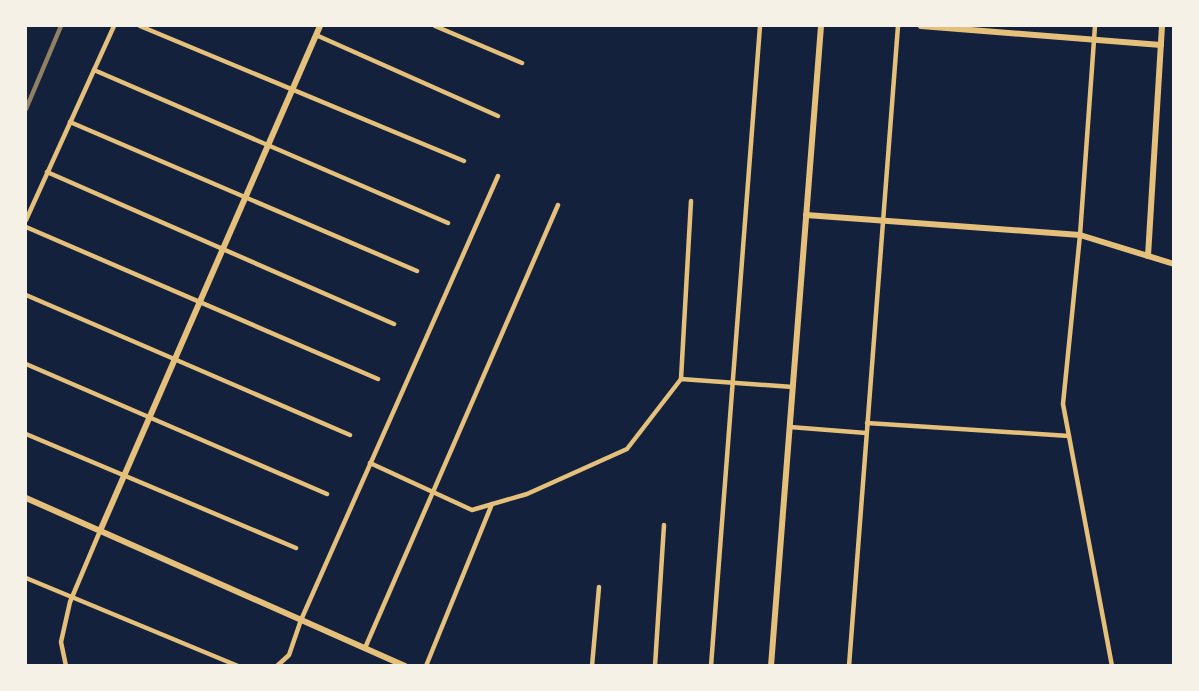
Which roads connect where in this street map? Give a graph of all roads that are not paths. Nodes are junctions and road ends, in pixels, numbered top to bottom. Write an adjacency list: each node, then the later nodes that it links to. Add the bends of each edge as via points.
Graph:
1 (114, 26): 15 (lane)
2 (140, 26): 16 (lane)
3 (320, 26): 11 (street)
4 (435, 26): 14 (lane)
5 (760, 26): 43 (lane)
6 (821, 26): 26 (street)
7 (898, 26): 28 (lane)
8 (921, 26): 12 (street)
9 (1095, 26): 12 (lane)
10 (1162, 26): 13 (street)
11 (316, 35): 16 (street); 17 (lane)
12 (1094, 39): 13 (street); 31 (lane)
13 (1161, 45): 33 (street)
14 (522, 63)
15 (94, 70): 18 (lane); 19 (lane)
16 (293, 88): 19 (street); 20 (lane)
17 (498, 116)
18 (70, 122): 21 (lane); 23 (lane)
19 (268, 145): 23 (street); 29 (lane)
20 (464, 161)
21 (47, 172): 27 (lane); 32 (lane)
22 (498, 176): 52 (lane)
23 (246, 197): 32 (street); 35 (lane)
24 (692, 201): 42 (lane)
25 (558, 205): 54 (lane)
26 (806, 215): 28 (street); 44 (street)
27 (26, 220)
28 (883, 220): 31 (street); 46 (lane)
29 (448, 223)
30 (26, 227): 37 (lane)
31 (1080, 235): 33 (street); 51 (lane, via 1063,404)
32 (223, 248): 37 (street); 38 (lane)
33 (1148, 256): 34 (street)
34 (1173, 264)
35 (417, 271)
36 (26, 295): 39 (lane)
37 (198, 301): 39 (street); 41 (lane)
38 (394, 324)
39 (174, 359): 45 (street); 50 (lane)
40 (26, 364): 45 (lane)
41 (378, 379)
42 (681, 379): 43 (lane); 57 (lane, via 627,449 527,494)
43 (731, 382): 44 (lane); 73 (lane)
44 (793, 387): 47 (street)
45 (149, 417): 53 (street); 55 (lane)
46 (867, 423): 48 (lane); 51 (lane)
47 (790, 427): 48 (lane); 74 (street)
48 (866, 433): 75 (lane)
49 (26, 434): 53 (lane)
50 (350, 435)
51 (1069, 436): 76 (lane)
52 (370, 463): 54 (lane); 64 (lane)
53 (124, 476): 59 (street); 60 (lane)
54 (433, 492): 57 (lane, via 472,510); 65 (lane)
55 (327, 494)
56 (26, 498): 59 (street)
57 (492, 504): 70 (lane)
58 (664, 525): 72 (lane)
59 (100, 531): 63 (lane); 64 (street)
60 (296, 548)
61 (26, 578): 63 (lane)
62 (598, 587): 71 (lane)
63 (72, 597): 66 (lane, via 61,642); 67 (lane)
64 (301, 620): 65 (street); 68 (lane, via 289,655)
65 (365, 648): 69 (street)
66 (66, 666)
67 (238, 666)
68 (278, 666)
69 (405, 666)
70 (426, 666)
71 (592, 666)
72 (655, 666)
73 (711, 666)
74 (771, 666)
75 (849, 666)
76 (1112, 666)

